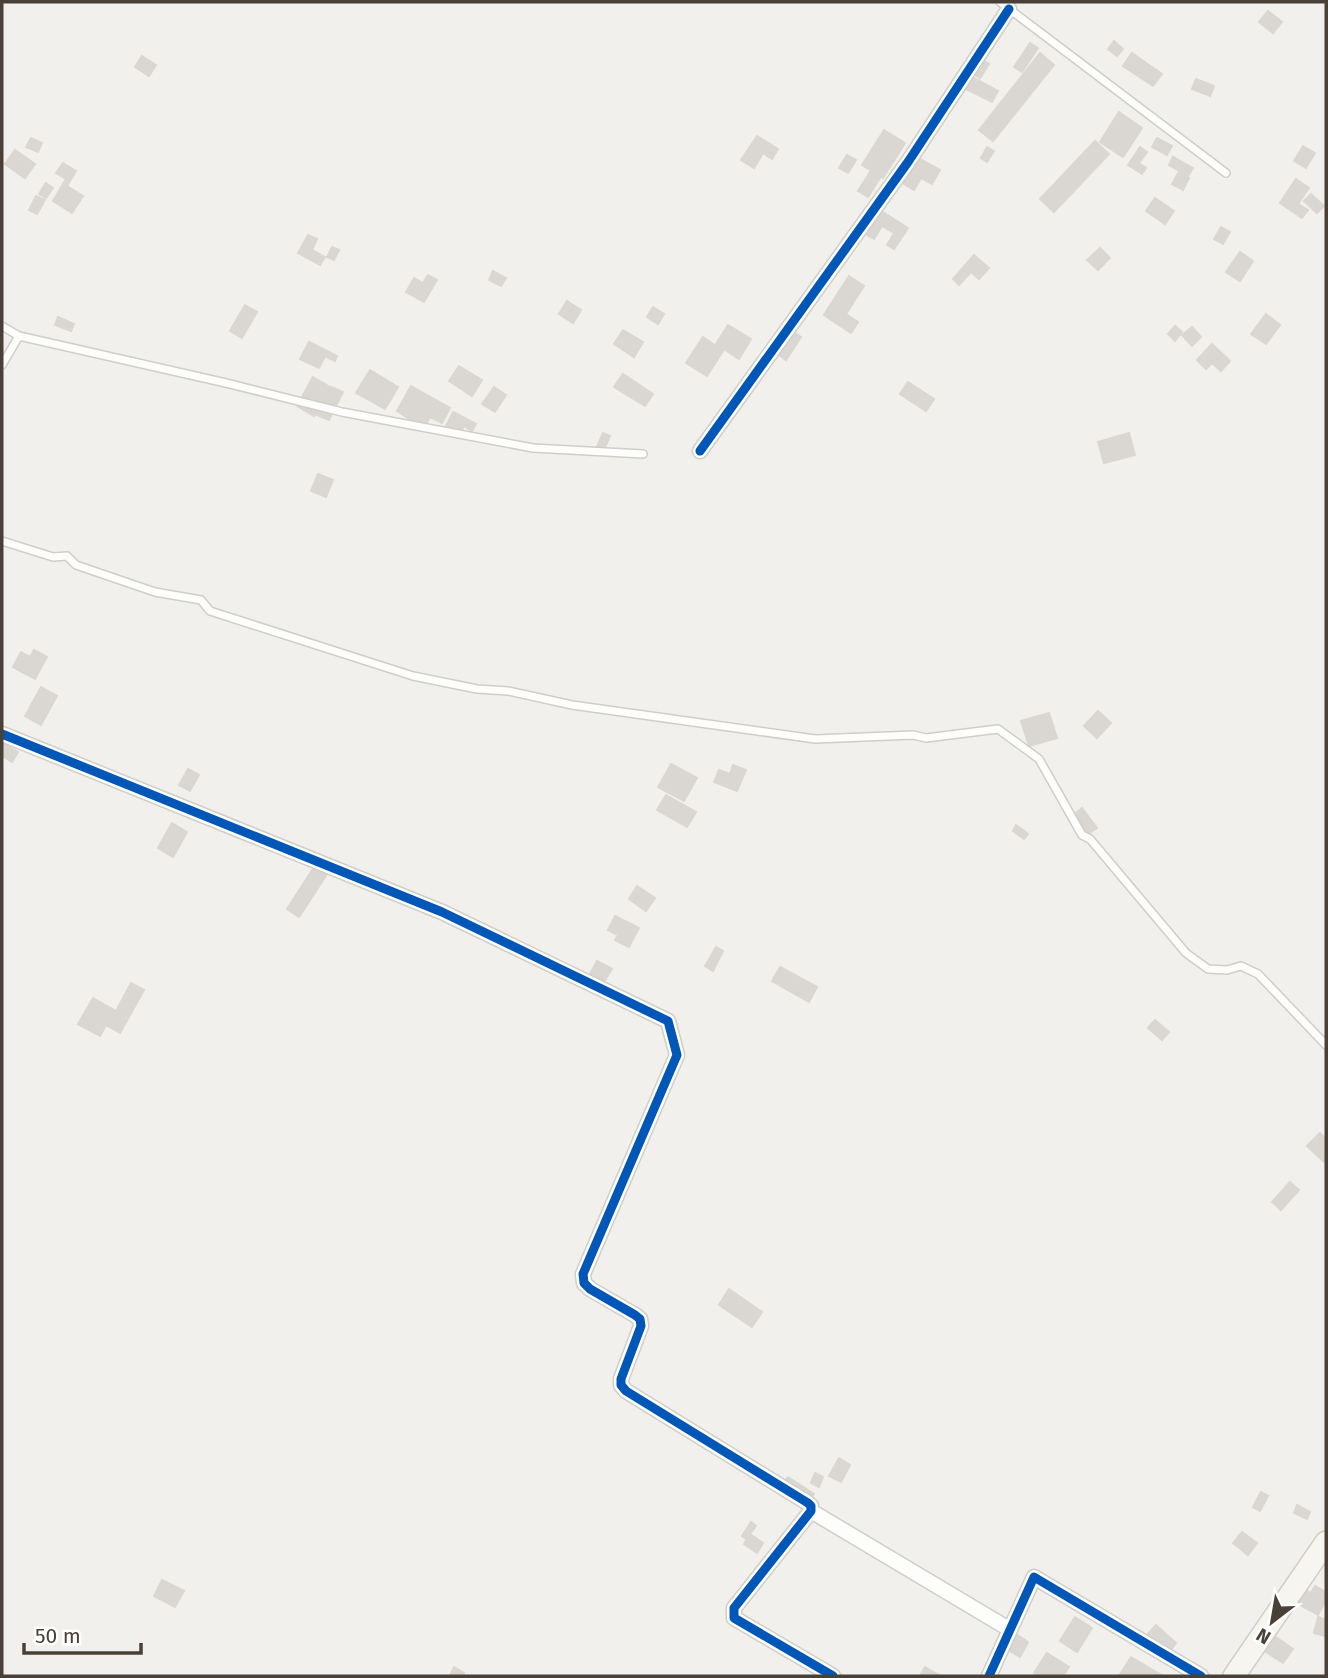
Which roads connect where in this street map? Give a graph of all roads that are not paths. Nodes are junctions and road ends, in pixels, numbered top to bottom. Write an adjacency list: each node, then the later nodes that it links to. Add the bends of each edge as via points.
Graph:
1 (1005, 5): 2 (lane); 6 (street, via 908,162)
2 (1226, 173)
3 (2, 326): 4 (lane)
4 (19, 336): 5 (lane); 7 (lane, via 342,412 533,447)
5 (2, 365)
6 (699, 451)
7 (643, 454)
8 (2, 541): 10 (lane, via 67,556 76,565 155,592 201,600 210,611 413,676 477,689 816,739 926,738 998,729 1040,759 1082,835 1186,953 1208,969 1241,966 1258,974)
9 (2, 734): 11 (street, via 442,912 668,1021 677,1055 583,1274 584,1283 640,1319 621,1379 626,1391 808,1503)
10 (1326, 1045)
11 (811, 1511): 13 (street); 14 (street, via 733,1613 734,1618)
12 (1326, 1542): 17 (street)
13 (1010, 1629): 15 (street); 16 (street, via 1034,1577)
14 (833, 1676)
15 (990, 1676)
16 (1201, 1676)
17 (1234, 1676)

